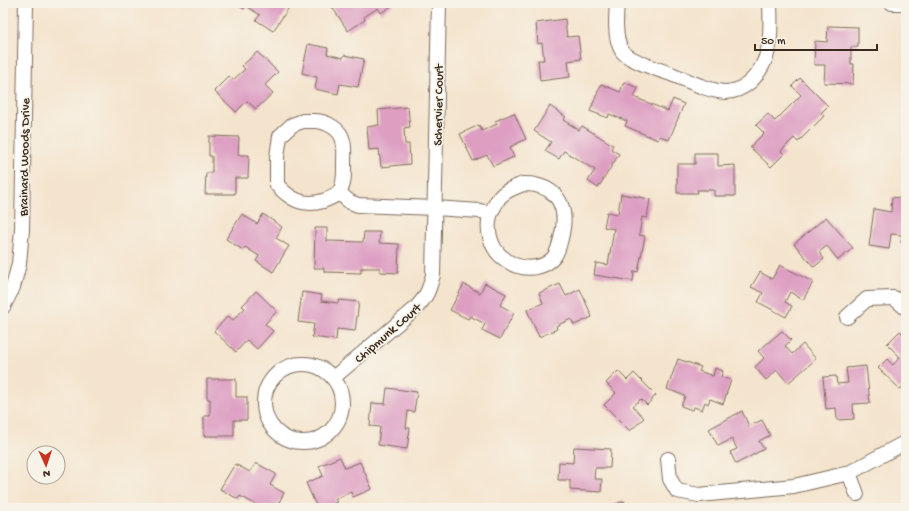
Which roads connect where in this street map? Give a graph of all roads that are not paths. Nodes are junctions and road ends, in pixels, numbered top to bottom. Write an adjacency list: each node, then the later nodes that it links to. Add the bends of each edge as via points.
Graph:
1 (26, 3): 10 (street, Brainard Woods Drive, via 22,229 19,264 13,288)
2 (439, 3): 8 (street, Schervier Court)
3 (617, 3): 4 (street, via 617,38 622,50 629,57 715,90 727,92 737,91 745,86 764,64 771,34)
4 (770, 3)
5 (892, 3): 6 (street)
6 (906, 3)
7 (339, 193): 7 (street, via 344,168 343,140 337,130 315,121 303,121 292,125 280,136 276,157 277,185 285,194 306,203 329,199); 8 (street, via 358,205)
8 (434, 208): 9 (street); 13 (street, Chipmunk Court, via 433,275 425,299)
9 (490, 213): 9 (street, via 489,232 493,245 498,254 509,262 518,266 534,267 546,264 554,257 559,247 564,211 554,195 545,188 534,184 511,188 500,195)
10 (3, 307)
11 (906, 308): 12 (street, via 894,298 867,299)
12 (847, 316)
13 (333, 378): 13 (street, via 311,365 298,364 275,375 268,385 264,398 264,411 277,433 287,439 310,442 330,431 337,422 342,399)
14 (906, 442): 16 (street)
15 (668, 460): 16 (street, via 670,480 677,491 699,495 794,486)
16 (849, 472): 17 (street)
17 (857, 494)

